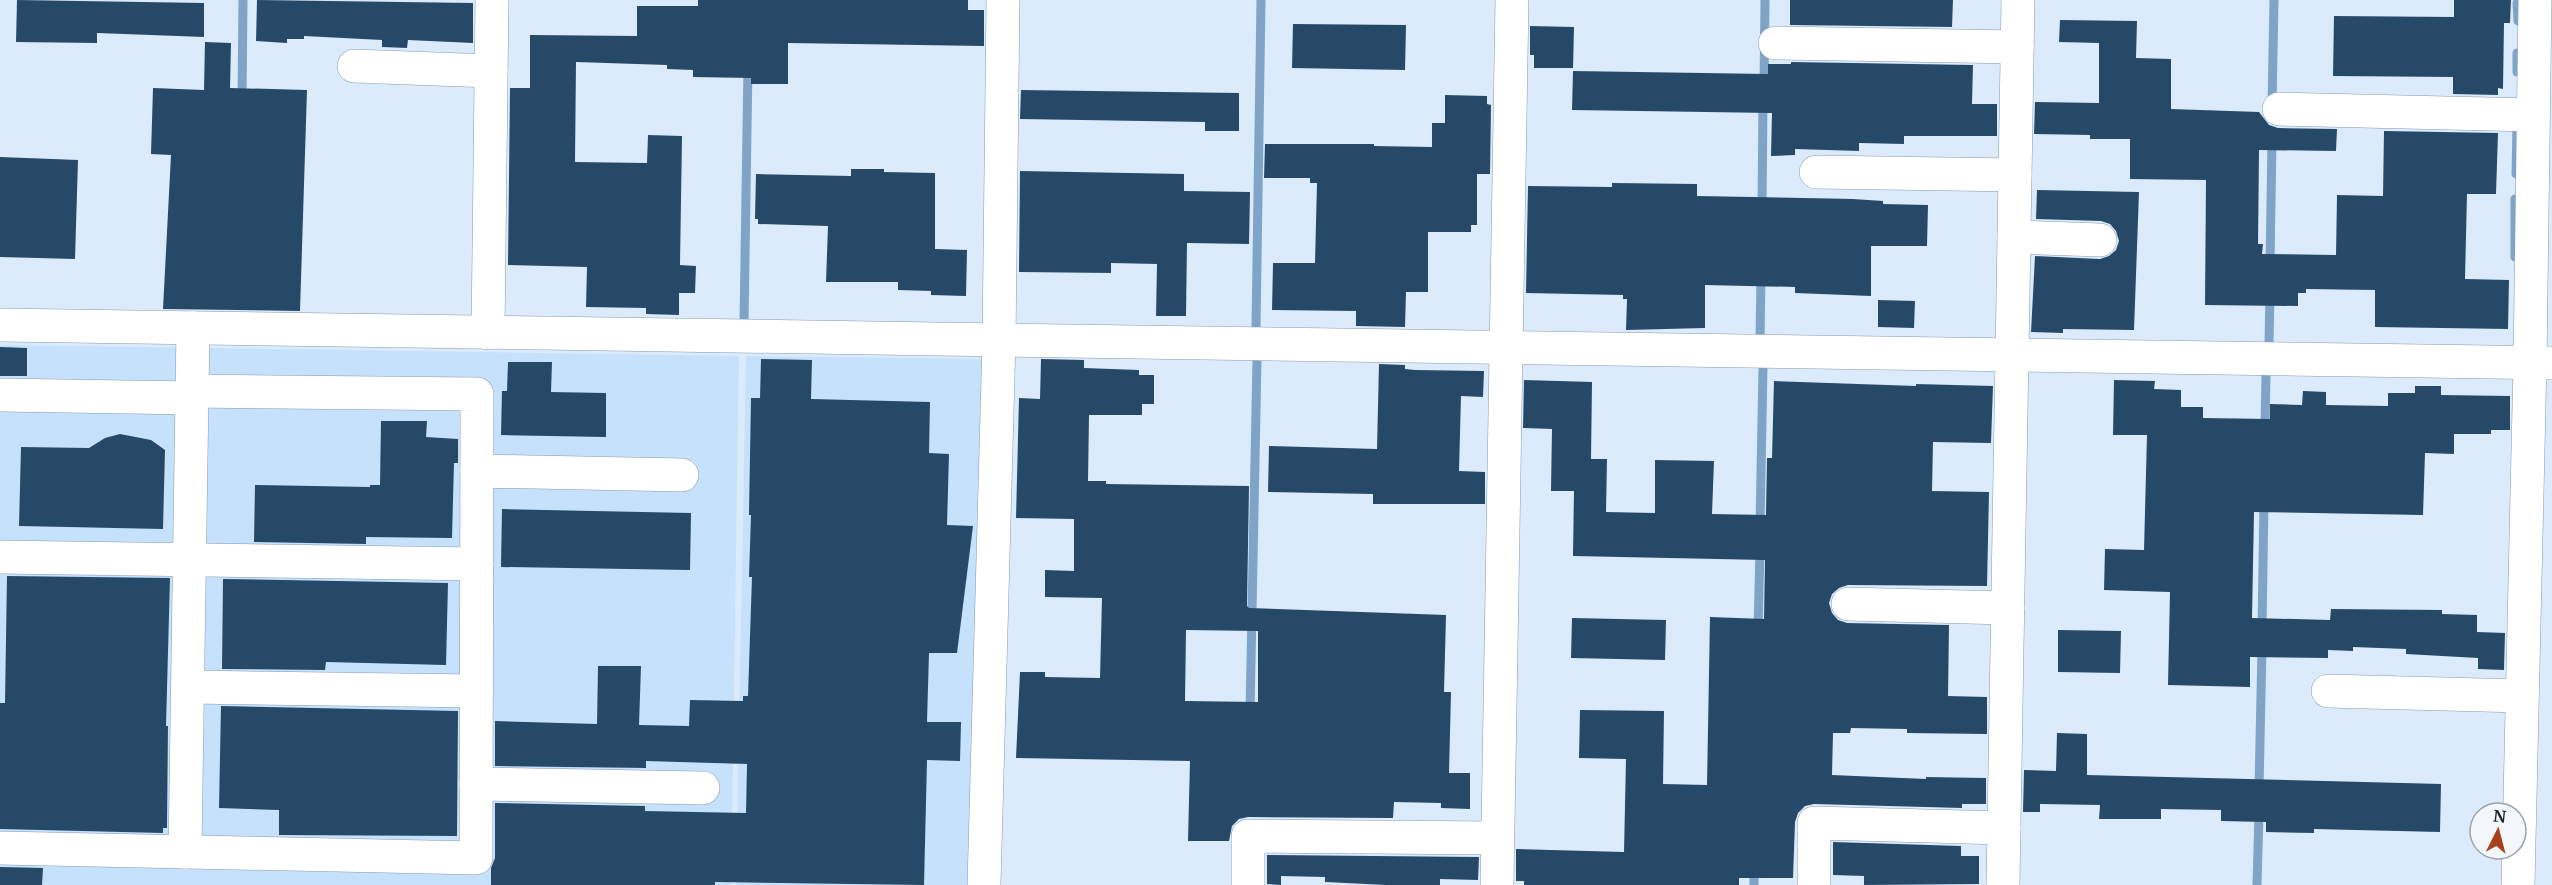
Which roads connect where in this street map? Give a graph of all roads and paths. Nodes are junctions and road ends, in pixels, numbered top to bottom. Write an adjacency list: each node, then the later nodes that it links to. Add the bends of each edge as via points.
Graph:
1 (492, 0): 9 (street)
2 (1003, 0): 19 (street)
3 (1512, 0): 20 (street)
4 (2018, 0): 7 (street)
5 (2535, 0): 11 (street)
6 (1775, 43): 7 (street)
7 (2017, 47): 13 (street)
8 (354, 66): 9 (street)
9 (491, 71): 18 (street)
10 (2279, 109): 11 (street)
11 (2534, 115): 22 (street)
12 (1816, 172): 13 (street)
13 (2015, 175): 14 (street)
14 (2014, 237): 15 (street); 21 (street)
15 (2100, 240)
16 (0, 325): 17 (street)
17 (193, 328): 18 (street); 24 (street)
18 (488, 333): 19 (street)
19 (999, 340): 20 (street); 42 (street)
20 (1506, 348): 21 (street); 39 (street)
21 (2012, 356): 22 (street); 31 (street)
22 (2541, 363): 35 (street)
23 (0, 395): 24 (street)
24 (192, 395): 25 (street, via 477,394); 28 (street)
25 (477, 471): 26 (street); 29 (street)
26 (682, 475)
27 (0, 557): 28 (street)
28 (189, 559): 29 (street); 32 (street)
29 (477, 564): 33 (street)
30 (1848, 604): 31 (street)
31 (2008, 608): 38 (street)
32 (188, 687): 33 (street); 41 (street)
33 (476, 691): 36 (street)
34 (2328, 691): 35 (street)
35 (2522, 696): 47 (street)
36 (476, 784): 37 (street); 41 (street, via 476,858)
37 (703, 788)
38 (2004, 828): 45 (street, via 1814,824); 46 (street)
39 (1497, 838): 43 (street, via 1248,836); 44 (street)
40 (0, 848): 41 (street)
41 (185, 852)
42 (984, 885)
43 (1248, 885)
44 (1497, 885)
45 (1814, 885)
46 (2003, 885)
47 (2518, 885)

